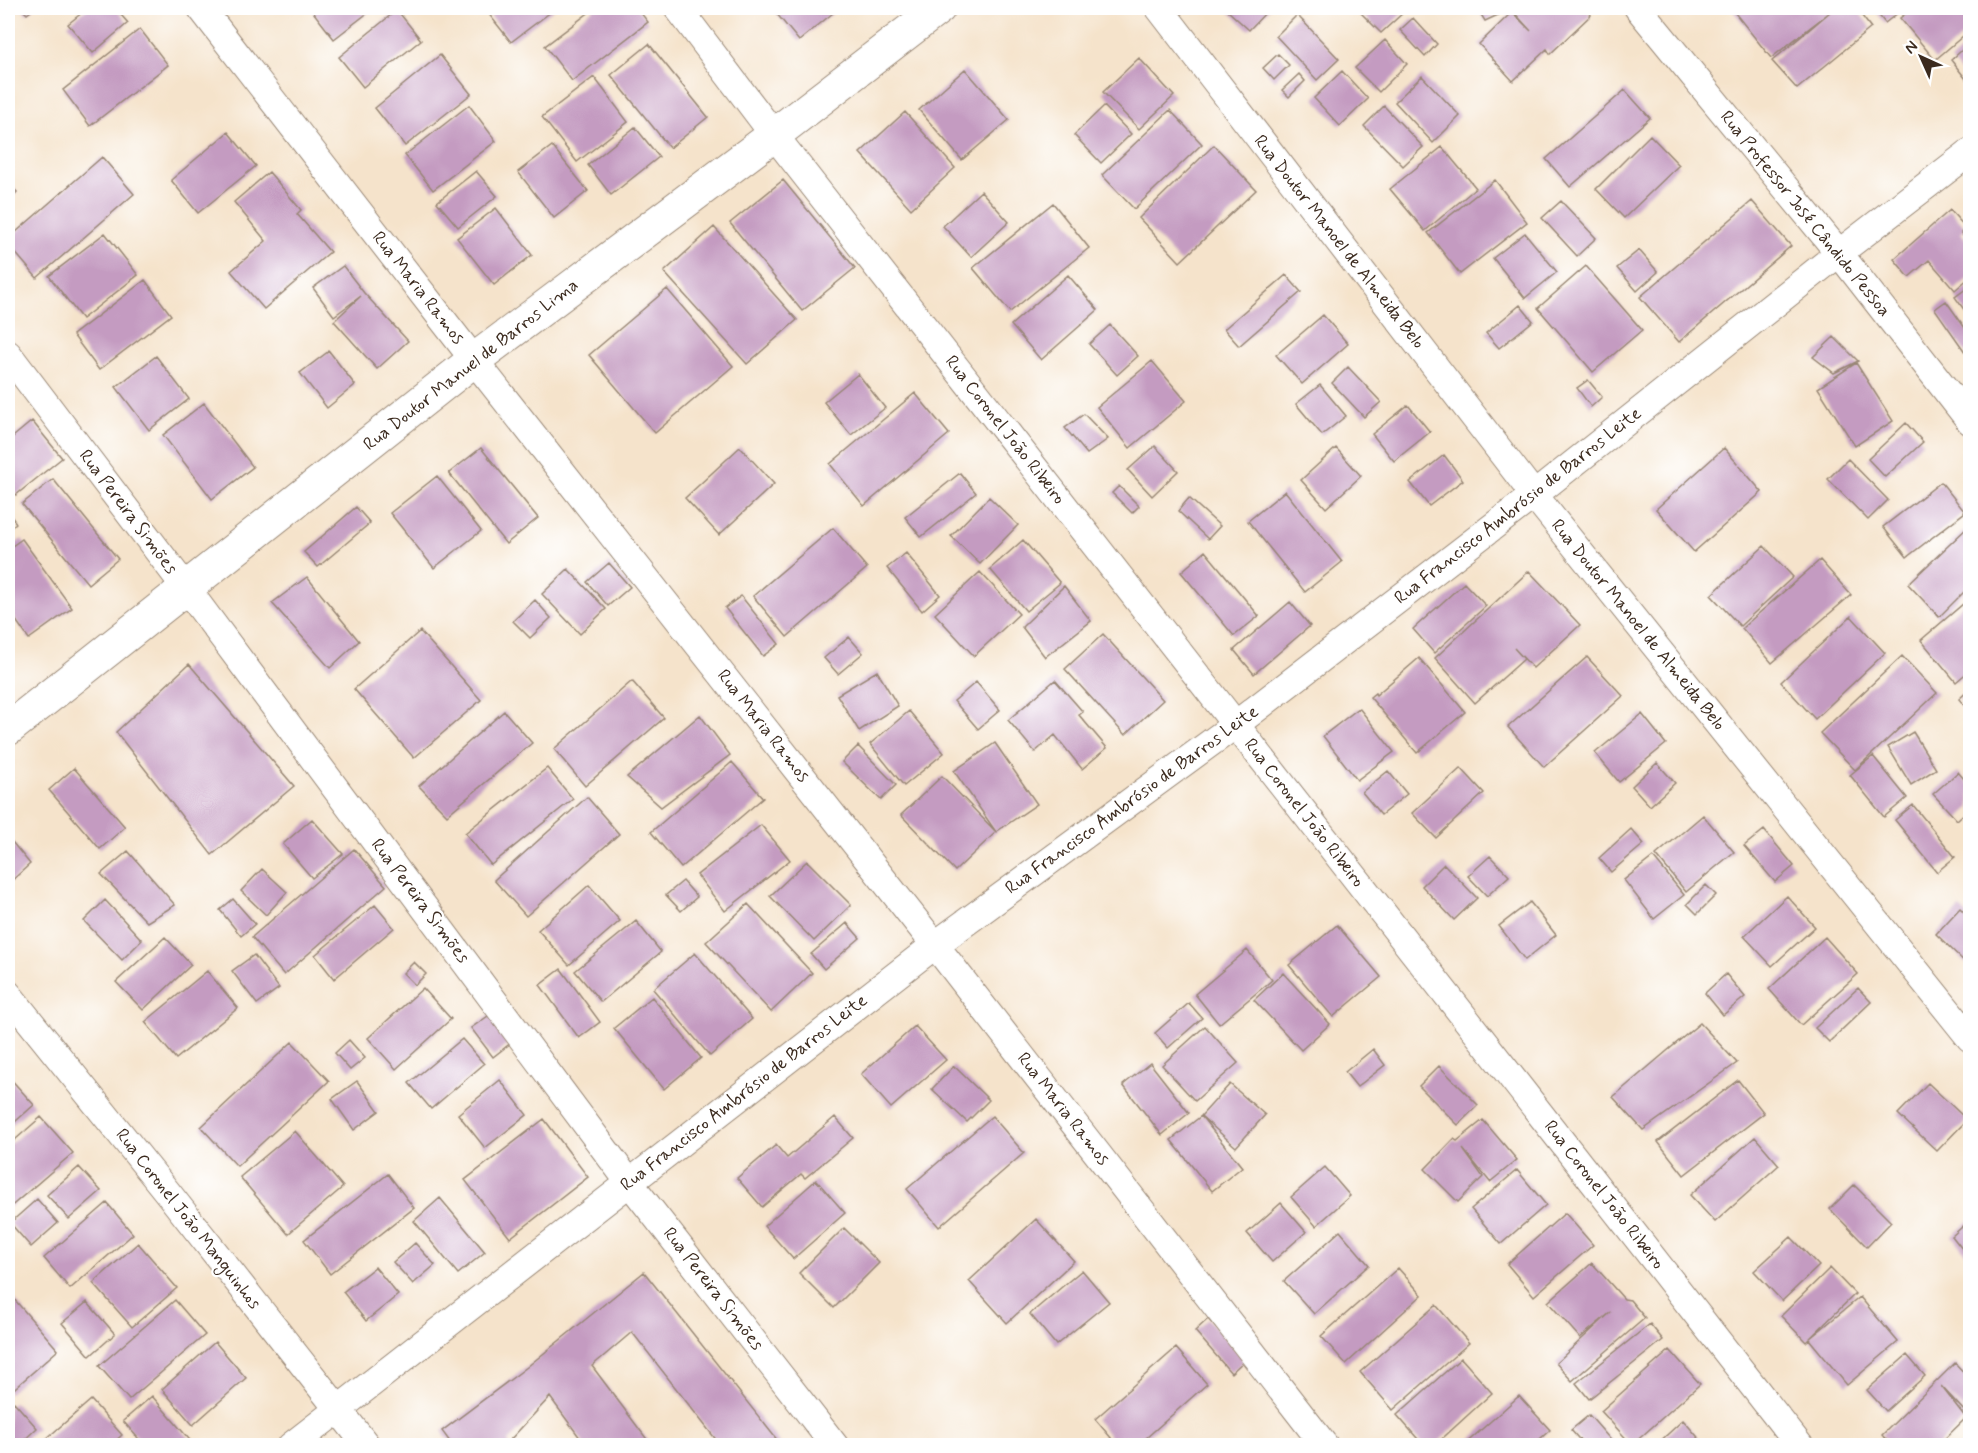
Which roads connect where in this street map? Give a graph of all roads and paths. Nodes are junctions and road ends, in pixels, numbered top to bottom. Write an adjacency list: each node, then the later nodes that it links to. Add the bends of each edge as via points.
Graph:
1 (201, 8): 10 (street, Rua Maria Ramos)
2 (678, 8): 6 (street, Rua Coronel João Ribeiro)
3 (939, 8): 6 (street, Rua Doutor Manuel de Barros Lima)
4 (1159, 8): 12 (street, Rua Doutor Manoel de Almeida Belo)
5 (1638, 8): 8 (street, Rua Professor José Cândido Pessoa)
6 (774, 135): 10 (street, Rua Doutor Manuel de Barros Lima); 14 (street, Rua Coronel João Ribeiro)
7 (1971, 152): 8 (street, Rua Francisco Ambrósio de Barros Leite)
8 (1839, 253): 11 (street, Rua Professor José Cândido Pessoa); 12 (street, Rua Francisco Ambrósio de Barros Leite)
9 (8, 354): 13 (street, Rua Pereira Simões)
10 (474, 360): 13 (street, Rua Doutor Manuel de Barros Lima); 16 (street, Rua Maria Ramos)
11 (1971, 422)
12 (1534, 495): 14 (street, Rua Francisco Ambrósio de Barros Leite); 18 (street, Rua Doutor Manoel de Almeida Belo)
13 (186, 588): 15 (street, Rua Doutor Manuel de Barros Lima); 19 (street, Rua Pereira Simões)
14 (1235, 725): 16 (street, Rua Francisco Ambrósio de Barros Leite); 25 (street, Rua Coronel João Ribeiro)
15 (8, 729)
16 (935, 945): 19 (street, Rua Francisco Ambrósio de Barros Leite); 24 (street, Rua Maria Ramos)
17 (8, 994): 20 (street, Rua Coronel João Manguinhos)
18 (1971, 1038)
19 (629, 1182): 20 (street, Rua Francisco Ambrósio de Barros Leite); 23 (street, Rua Pereira Simões)
20 (338, 1408): 21 (street, Rua Francisco Ambrósio de Barros Leite); 22 (street, Rua Coronel João Manguinhos)
21 (291, 1446)
22 (367, 1446)
23 (835, 1446)
24 (1325, 1446)
25 (1800, 1446)

